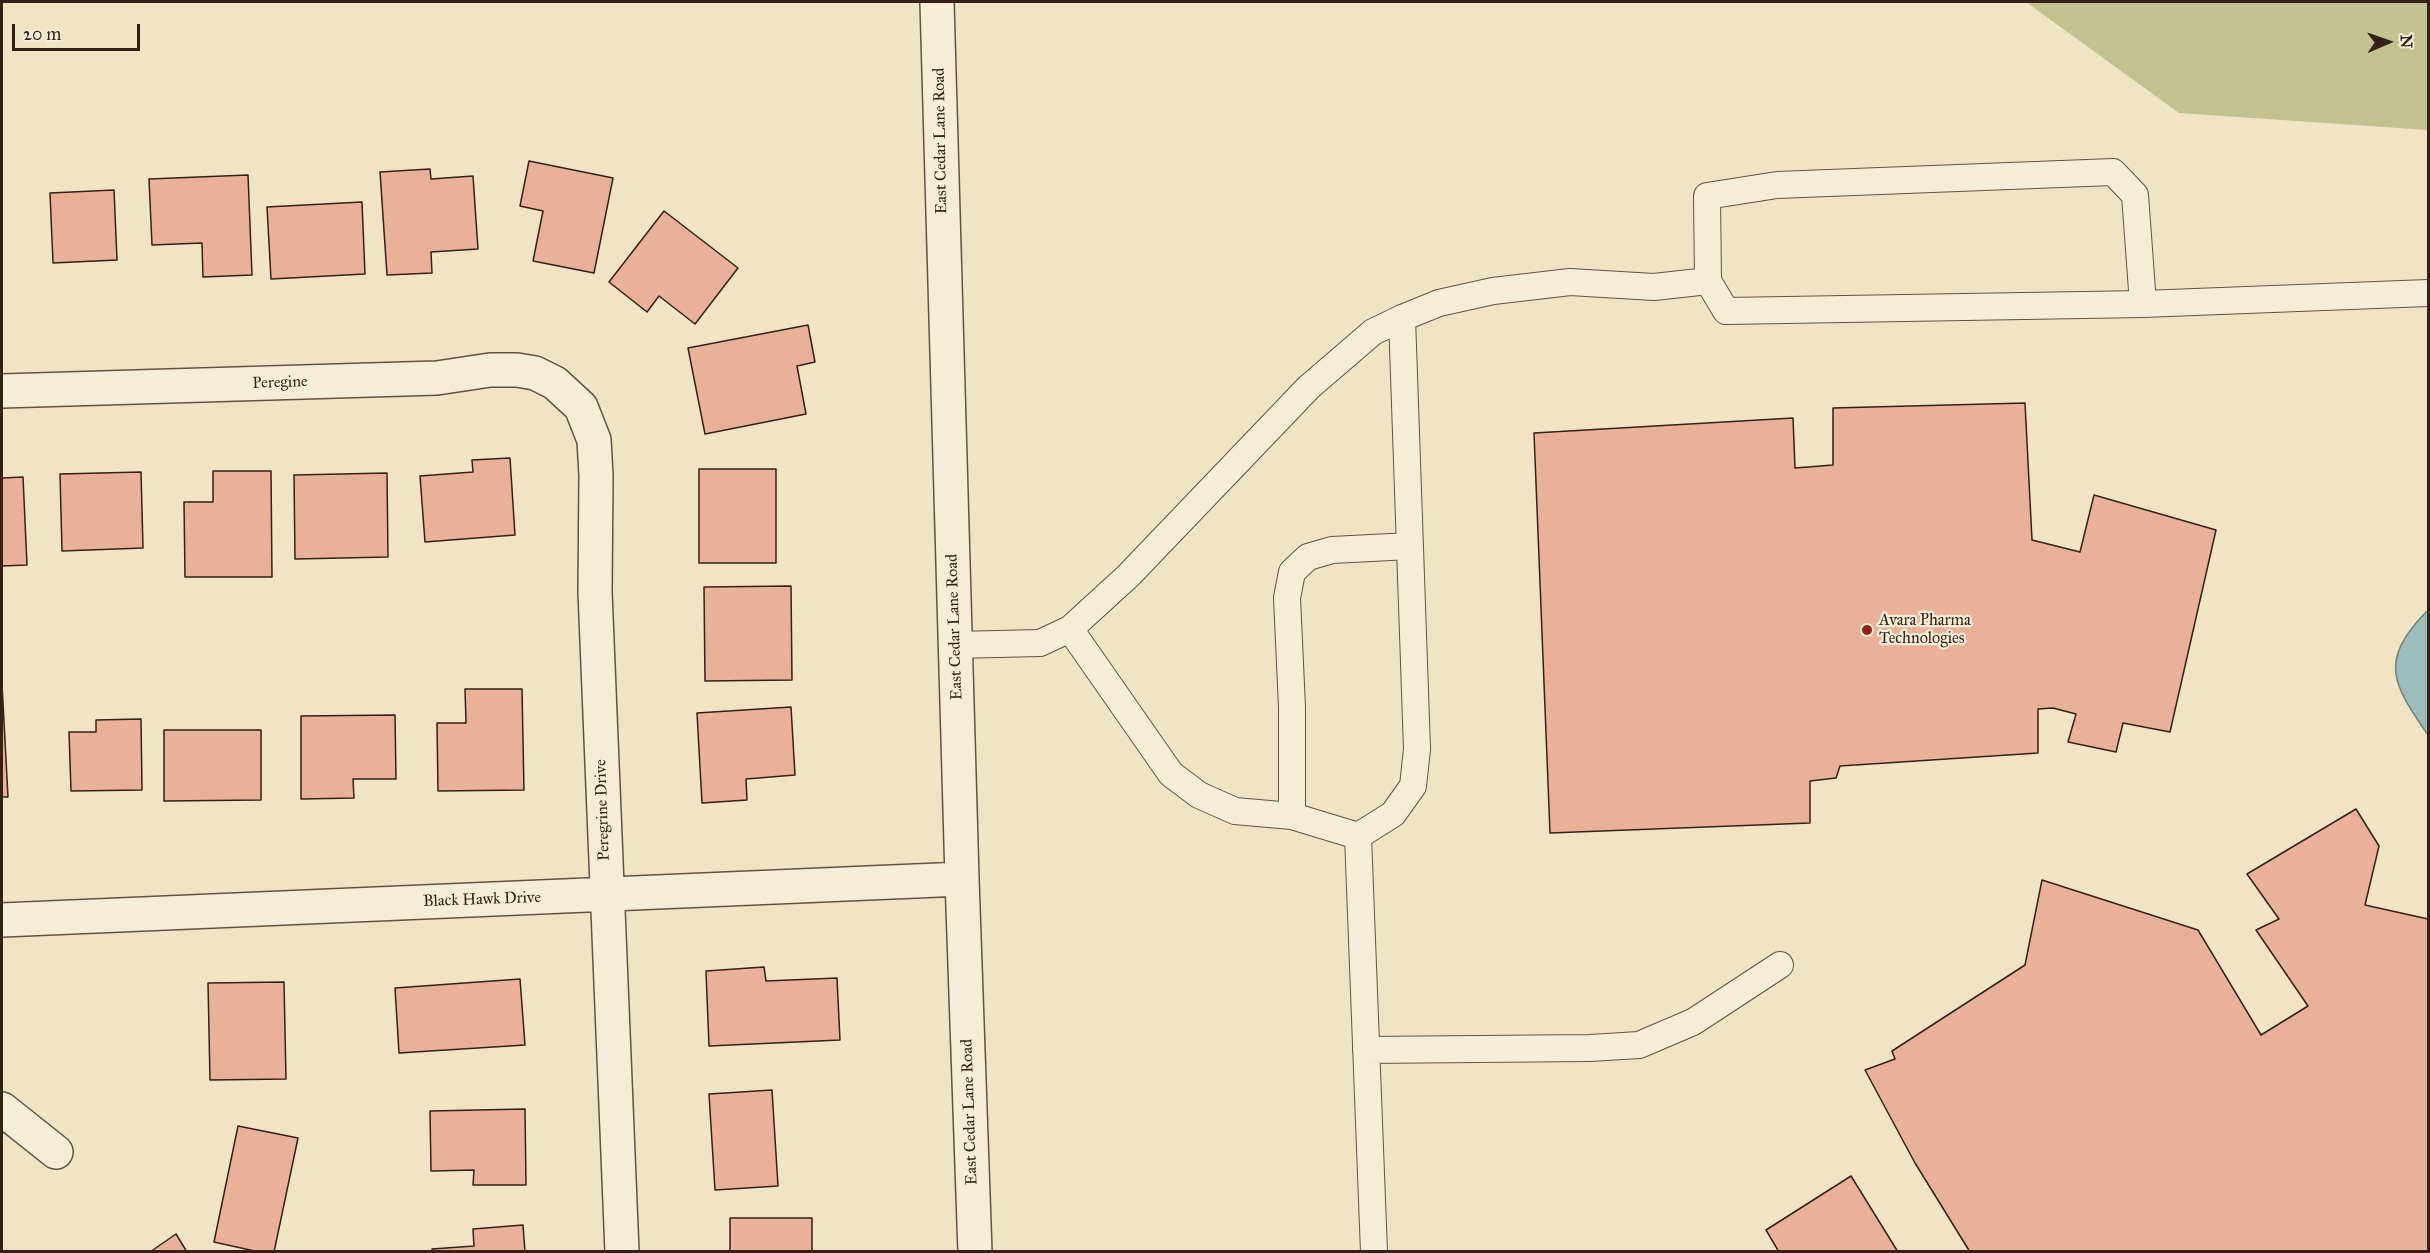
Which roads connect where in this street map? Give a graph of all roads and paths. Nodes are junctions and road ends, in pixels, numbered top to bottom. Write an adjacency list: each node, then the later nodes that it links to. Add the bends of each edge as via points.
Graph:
1 (937, 2): 10 (street, East Cedar Lane Road)
2 (1708, 281): 4 (lane, via 1726,311); 4 (lane, via 1707,196 1777,185 2112,172 2135,195); 5 (lane, via 1654,286 1570,282 1493,291 1439,303)
3 (2428, 293): 4 (lane)
4 (2144, 304)
5 (1402, 318): 8 (lane); 9 (lane, via 1373,332 1309,387 1128,576)
6 (555, 383): 7 (street, Peregine, via 517,370 490,370 437,378); 14 (street, Peregrine Drive, via 581,407 594,440)
7 (2, 392)
8 (1410, 546): 11 (lane, via 1332,550 1308,557 1292,572 1287,598); 12 (lane, via 1417,749 1413,786 1393,814)
9 (1070, 629): 10 (lane, via 1040,643); 11 (lane, via 1172,774 1198,795 1235,812)
10 (955, 645): 13 (street, East Cedar Lane Road)
11 (1292, 816): 12 (lane)
12 (1358, 836): 17 (lane)
13 (962, 879): 14 (street, Black Hawk Drive); 21 (street, East Cedar Lane Road)
14 (606, 895): 15 (street, Black Hawk Drive); 20 (street, Peregrine Drive)
15 (2, 920)
16 (1780, 965): 17 (lane, via 1693,1022 1639,1045)
17 (1366, 1050): 22 (lane)
18 (2, 1109): 19 (street)
19 (56, 1152)
20 (622, 1251)
21 (975, 1251)
22 (1374, 1251)

